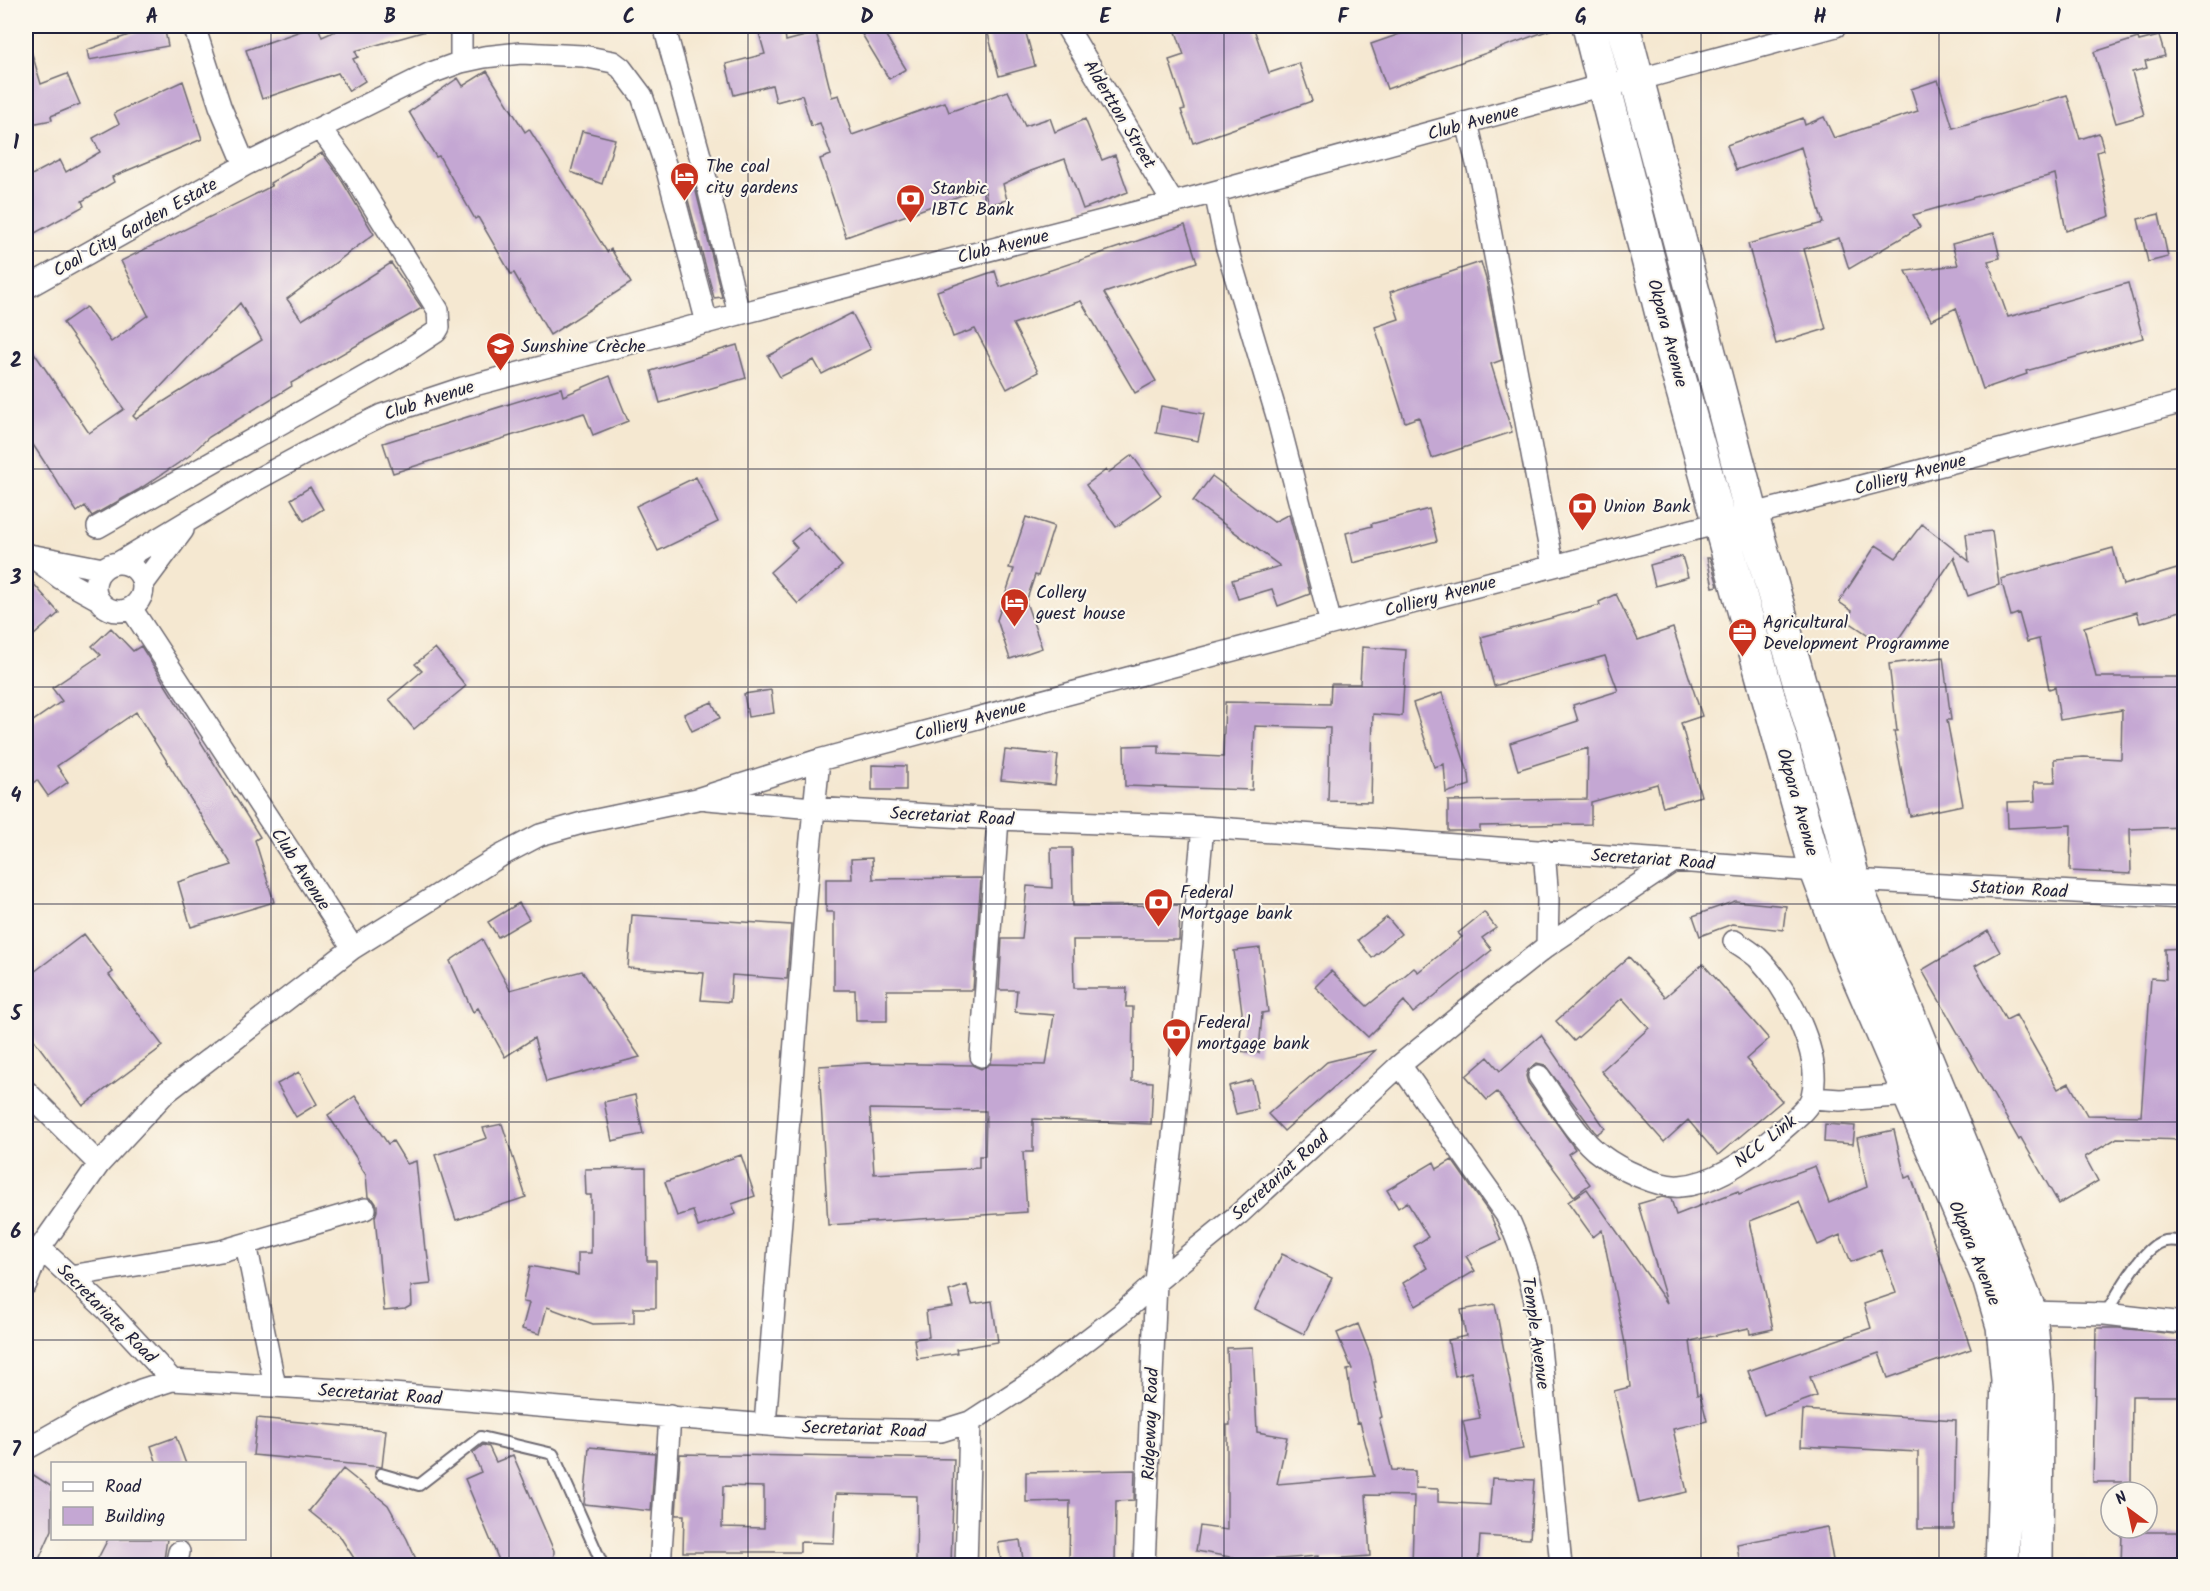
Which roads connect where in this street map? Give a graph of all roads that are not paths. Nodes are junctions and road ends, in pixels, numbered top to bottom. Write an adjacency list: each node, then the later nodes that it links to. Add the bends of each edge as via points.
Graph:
1 (194, 26): 13 (street, via 220,106)
2 (460, 26): 8 (street)
3 (664, 26): 17 (street)
4 (1066, 26): 15 (street, Aldertton Street)
5 (1588, 26): 10 (main road, Okpara Avenue)
6 (1623, 26): 9 (main road, Okpara Avenue)
7 (1836, 26): 9 (street, Club Avenue)
8 (461, 62): 12 (street, Coal City Garden Estate); 18 (street, Coal City Garden Estate, via 521,53 583,56 613,62 621,68 642,96 664,159)
9 (1637, 80): 10 (street, Club Avenue); 20 (main road, Okpara Avenue)
10 (1603, 85): 11 (street, Club Avenue); 22 (main road, Okpara Avenue)
11 (1467, 123): 14 (street, Club Avenue); 26 (street)
12 (320, 128): 13 (street, Coal City Garden Estate); 23 (street, via 438,310 436,333)
13 (245, 165): 16 (street, Coal City Garden Estate)
14 (1215, 192): 15 (street, Club Avenue); 30 (street, via 1226,245 1277,416)
15 (1173, 203): 17 (street, Club Avenue)
16 (26, 288)
17 (740, 314): 18 (street, Club Avenue)
18 (706, 323): 21 (street, Club Avenue, via 463,388 382,415 256,480)
19 (2184, 402): 20 (street, Colliery Avenue)
20 (1752, 516): 22 (street, Colliery Avenue); 39 (main road, Okpara Avenue)
21 (190, 520): 25 (street, Club Avenue); 27 (street, Club Avenue)
22 (1719, 524): 26 (street, Colliery Avenue); 38 (main road, Okpara Avenue)
23 (98, 527)
24 (28, 554): 25 (street); 28 (street)
25 (110, 566): 27 (street, via 125,564 137,571); 28 (street, via 96,578 94,589)
26 (1553, 566): 30 (street, Colliery Avenue)
27 (143, 584): 29 (street, Club Avenue, via 140,598)
28 (98, 599): 29 (street, via 113,610)
29 (131, 608): 43 (street, Club Avenue)
30 (1331, 624): 31 (street, Colliery Avenue)
31 (819, 760): 32 (street, Colliery Avenue); 33 (street)
32 (697, 799): 33 (street, Secretariat Road); 43 (street, via 540,835)
33 (813, 808): 34 (street, Secretariat Road); 66 (street)
34 (998, 819): 35 (street, Secretariat Road); 44 (street)
35 (1203, 827): 36 (street, Secretariat Road); 56 (street, Ridgeway Road)
36 (1544, 850): 37 (street, Secretariat Road); 42 (street)
37 (1674, 861): 38 (street, Secretariat Road); 42 (street, Secretariat Road)
38 (1817, 871): 39 (street, Secretariat Road); 48 (main road, Okpara Avenue)
39 (1853, 880): 40 (street, Station Road); 59 (main road, Okpara Avenue)
40 (2184, 898)
41 (1734, 941): 49 (street, via 1756,956 1792,1005 1812,1057)
42 (1547, 946): 45 (street, Secretariat Road)
43 (353, 948): 50 (street, via 164,1094)
44 (981, 1056)
45 (1400, 1065): 56 (street, Secretariat Road, via 1239,1214); 74 (street, Temple Avenue, via 1507,1216 1528,1269 1536,1305)
46 (1539, 1076): 49 (street, NCC Link, via 1599,1154 1647,1180 1679,1186 1740,1164)
47 (26, 1091): 50 (street)
48 (1911, 1095): 49 (street); 58 (main road, Okpara Avenue)
49 (1812, 1098)
50 (99, 1164): 54 (street)
51 (364, 1209): 53 (street)
52 (2184, 1242): 60 (lane, via 2164,1241 2149,1251)
53 (246, 1244): 55 (street); 63 (street)
54 (40, 1248): 55 (street, Secretariate Road); 57 (street)
55 (70, 1276): 62 (street, Secretariate Road)
56 (1156, 1282): 65 (street, Secretariat Road, via 1055,1365); 70 (street, Ridgeway Road)
57 (26, 1284)
58 (1996, 1303): 59 (street); 75 (main road, Okpara Avenue, via 2003,1326 2008,1380)
59 (2030, 1312): 60 (street); 76 (main road, Okpara Avenue, via 2037,1388)
60 (2105, 1314): 61 (street)
61 (2184, 1323)
62 (172, 1380): 63 (street, Secretariat Road); 67 (street, Secretariat Road, via 83,1417)
63 (275, 1386): 64 (street, Secretariat Road)
64 (670, 1416): 66 (street, Secretariat Road); 69 (street)
65 (970, 1422): 66 (street, Secretariat Road, via 941,1431); 73 (street)
66 (765, 1425)
67 (26, 1449)
68 (381, 1474): 71 (lane, via 418,1485 481,1437 554,1454)
69 (660, 1564): 72 (lane)
70 (1146, 1564)
71 (603, 1566)
72 (699, 1566)
73 (966, 1566)
74 (1561, 1566)
75 (2002, 1566)
76 (2036, 1566)

